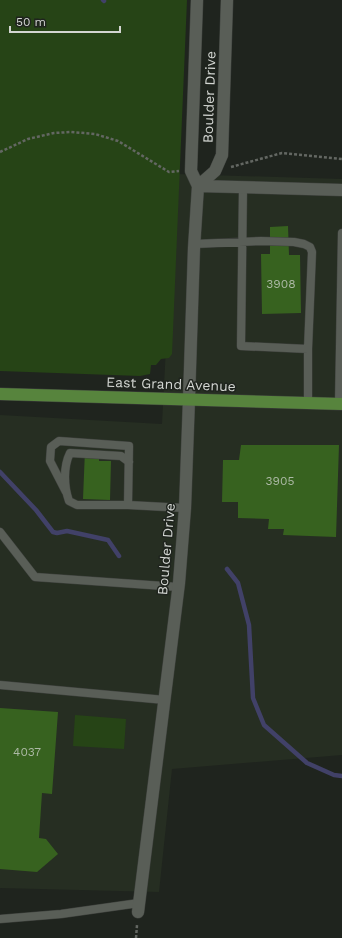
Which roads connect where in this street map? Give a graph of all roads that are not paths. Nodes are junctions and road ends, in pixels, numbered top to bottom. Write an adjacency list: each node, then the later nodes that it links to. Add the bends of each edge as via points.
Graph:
1 (197, 0): 3 (street, Boulder Drive, via 191,171)
2 (227, 0): 3 (street, Boulder Drive, via 222,155 215,171)
3 (198, 186): 4 (street); 8 (street, Boulder Drive)
4 (243, 187): 5 (street); 7 (lane)
5 (342, 190)
6 (342, 233): 13 (lane)
7 (242, 242): 8 (lane); 9 (lane, via 294,242 310,247 312,252); 9 (lane, via 241,346)
8 (195, 244): 11 (street, Boulder Drive)
9 (308, 348): 12 (lane)
10 (0, 394): 11 (main road, East Grand Avenue)
11 (189, 400): 12 (main road, East Grand Avenue); 17 (street, Boulder Drive)
12 (308, 403): 13 (main road, East Grand Avenue)
13 (341, 404)
14 (129, 462): 15 (lane, via 121,456 70,453 66,461); 15 (lane, via 129,446 59,441 51,447 50,461); 16 (lane)
15 (66, 492): 16 (lane, via 69,501 77,505)
16 (128, 506): 17 (lane)
17 (185, 508): 19 (street, Boulder Drive)
18 (0, 532): 19 (lane, via 35,577)
19 (178, 587): 21 (street, Boulder Drive)
20 (0, 685): 21 (lane)
21 (165, 700): 22 (street, Boulder Drive)
22 (139, 908): 23 (lane)
23 (0, 919)

